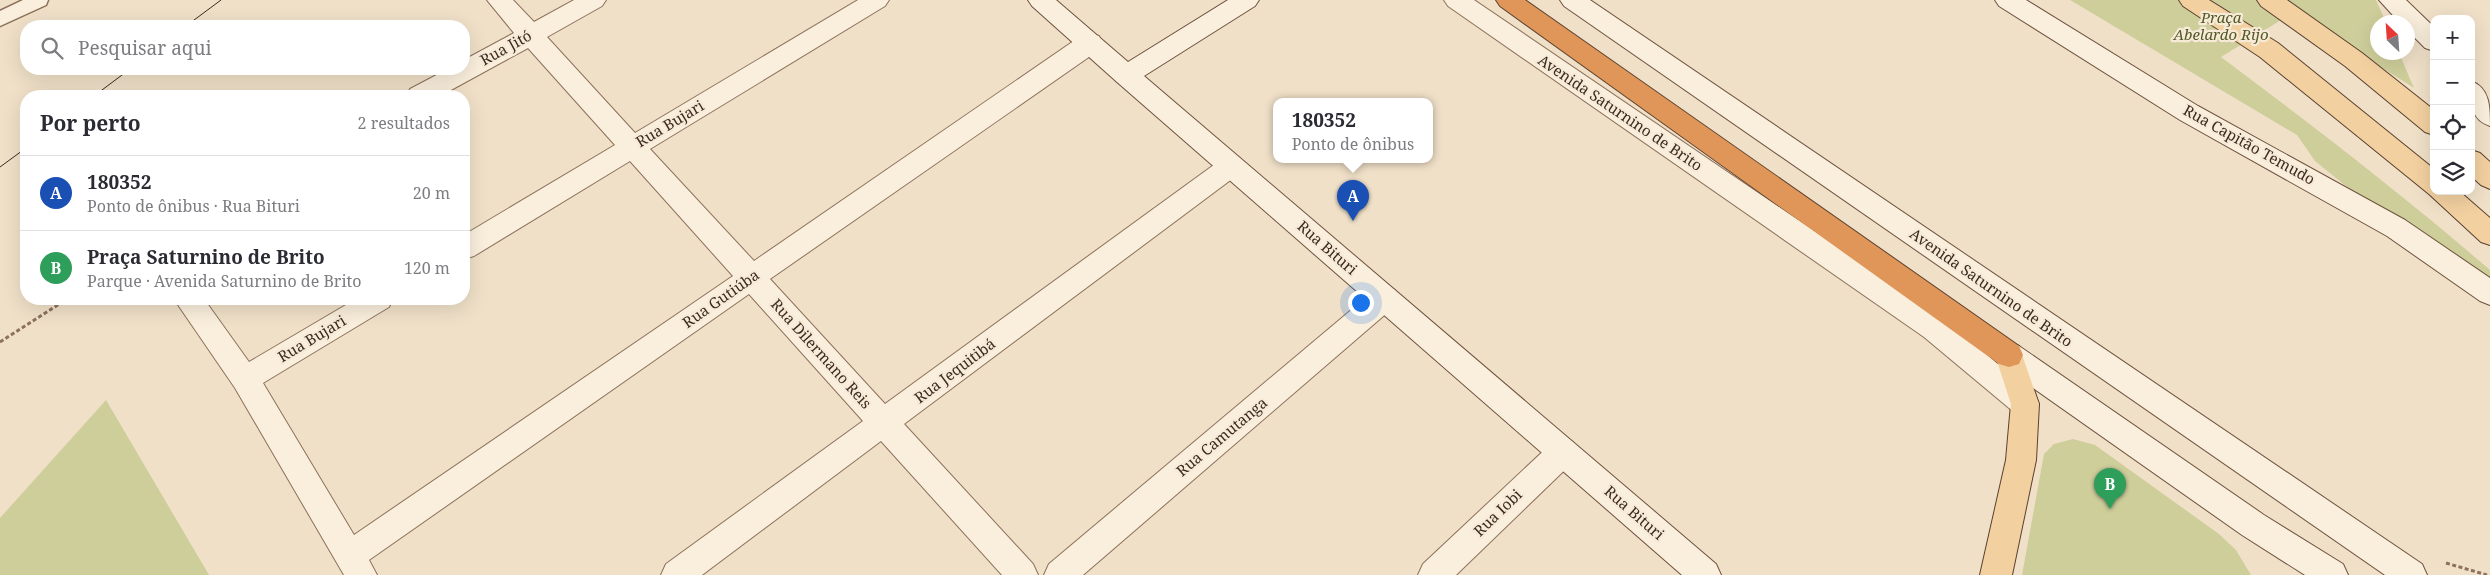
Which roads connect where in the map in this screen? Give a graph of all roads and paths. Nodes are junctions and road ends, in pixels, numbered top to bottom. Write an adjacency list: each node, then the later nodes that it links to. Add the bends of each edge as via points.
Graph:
1 (38, 0): 14 (lane)
2 (499, 0): 15 (street, Rua Dilermano Reis)
3 (594, 0): 15 (street, Rua Jitó)
4 (877, 0): 28 (street, Rua Bujari)
5 (1040, 0): 17 (street, Rua Bituri)
6 (1247, 0): 20 (street)
7 (1456, 0): 46 (street, Avenida Saturnino de Brito, via 1934,328)
8 (1508, 0): 44 (highway)
9 (1572, 0): 57 (street, Avenida Saturnino de Brito)
10 (2007, 0): 38 (street, Rua Capitão Temudo, via 2188,113 2396,228)
11 (2190, 0): 33 (main road, via 2269,50)
12 (2269, 0): 21 (main road)
13 (2390, 0): 16 (street)
14 (0, 19)
15 (530, 35): 18 (street, Rua Jitó); 28 (street, Rua Dilermano Reis)
16 (2430, 38)
17 (1090, 43): 20 (street, Rua Bituri); 37 (street, Rua Gutiúba)
18 (470, 68)
19 (457, 75): 22 (street, Rua Jitó)
20 (1126, 75): 31 (street, Rua Bituri)
21 (2384, 82): 24 (main road, via 2418,98); 26 (main road)
22 (430, 90)
23 (2475, 96): 25 (street)
24 (2430, 108)
25 (2490, 116)
26 (2430, 122)
27 (2475, 144): 29 (main road)
28 (633, 147): 36 (street, Rua Bujari); 37 (street, Rua Dilermano Reis)
29 (2490, 156)
30 (2475, 164): 32 (main road)
31 (1231, 166): 39 (street, Rua Bituri); 47 (street, Rua Jequitibá)
32 (2490, 178)
33 (2430, 182)
34 (2446, 195): 35 (main road)
35 (2490, 234)
36 (470, 244)
37 (752, 277): 47 (street, Rua Dilermano Reis); 49 (street, Rua Gutiúba)
38 (2490, 292)
39 (1385, 298): 48 (street, Rua Bituri); 52 (street, Rua Camutanga)
40 (58, 305): 43 (path)
41 (192, 305): 45 (street)
42 (369, 305): 45 (street, Rua Bujari)
43 (0, 342)
44 (2010, 355): 46 (main road); 56 (street, via 2253,525)
45 (245, 379): 49 (street)
46 (2024, 404): 55 (main road, via 2021,460)
47 (884, 424): 50 (street, Rua Jequitibá); 51 (street, Rua Dilermano Reis)
48 (1563, 452): 53 (street, Rua Iobi); 54 (street, Rua Bituri)
49 (356, 565)
50 (677, 575)
51 (1022, 575)
52 (1060, 575)
53 (1434, 575)
54 (1705, 575)
55 (1996, 575)
56 (2332, 575)
57 (2411, 575)

